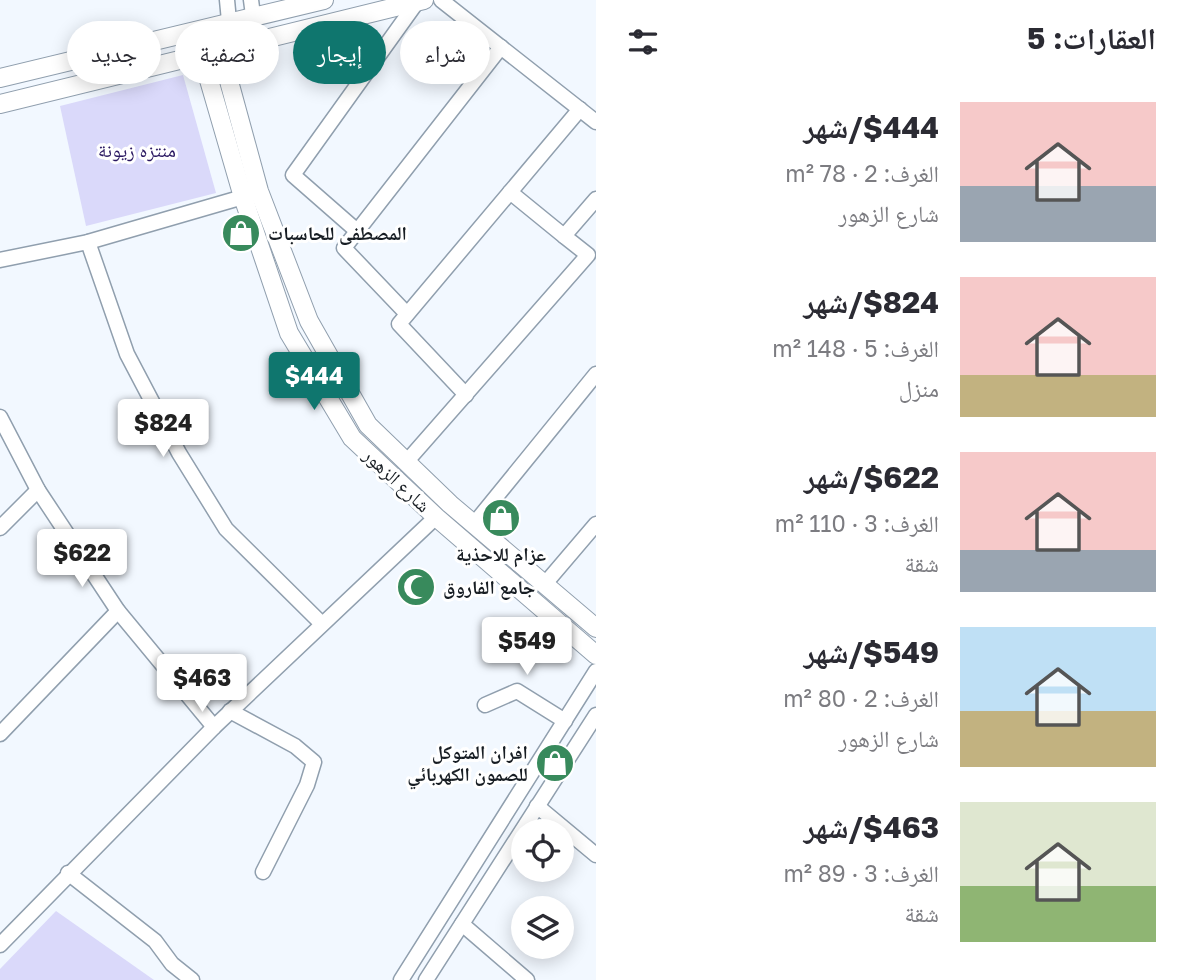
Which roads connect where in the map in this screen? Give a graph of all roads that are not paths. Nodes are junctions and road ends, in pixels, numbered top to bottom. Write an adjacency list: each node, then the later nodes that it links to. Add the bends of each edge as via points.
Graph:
1 (227, 0): 6 (street)
2 (324, 0): 5 (main road)
3 (441, 0): 9 (street)
4 (420, 1): 8 (main road); 20 (street, via 293,175)
5 (252, 8): 6 (main road)
6 (229, 21)
7 (175, 34): 11 (main road)
8 (279, 37)
9 (501, 47): 15 (street); 20 (street)
10 (175, 62): 14 (main road)
11 (0, 78)
12 (210, 84): 18 (main road, شارع الزهور)
13 (230, 84): 26 (main road, شارع الزهور, via 259,191)
14 (0, 104)
15 (580, 109): 16 (street); 17 (street)
16 (596, 122)
17 (510, 192): 21 (street); 25 (street)
18 (243, 197): 22 (street); 27 (main road, شارع الزهور)
19 (596, 199): 21 (street)
20 (357, 231): 25 (street, via 344,248)
21 (564, 236): 23 (street)
22 (88, 242): 24 (street); 39 (street, via 127,354 179,453 226,529)
23 (592, 259): 29 (street)
24 (0, 260)
25 (407, 314): 29 (street, via 399,324)
26 (309, 321): 27 (main road); 31 (main road, شارع الزهور, via 368,425)
27 (289, 333): 33 (main road, شارع الزهور, via 352,438)
28 (596, 374): 34 (street)
29 (466, 395): 31 (street)
30 (0, 417): 32 (street)
31 (408, 460): 34 (main road, شارع الزهور)
32 (38, 490): 36 (street); 38 (street)
33 (436, 516): 39 (street); 41 (main road, شارع الزهور)
34 (474, 524): 37 (main road, شارع الزهور)
35 (596, 524): 37 (street)
36 (0, 528)
37 (544, 585): 40 (main road, شارع الزهور)
38 (118, 611): 47 (street); 48 (street)
39 (321, 624): 44 (street)
40 (596, 628)
41 (596, 655)
42 (596, 671): 46 (street)
43 (485, 705): 46 (street, via 517,691)
44 (230, 711): 47 (street); 51 (street, via 295,746 314,762 307,786)
45 (596, 715): 49 (street)
46 (565, 721): 56 (street)
47 (214, 727): 52 (street)
48 (0, 734)
49 (537, 806): 50 (street); 53 (street)
50 (596, 855)
51 (263, 872)
52 (68, 873): 54 (street); 55 (street, via 155,942)
53 (462, 924): 57 (street); 58 (street)
54 (0, 945)
55 (191, 980)
56 (401, 980)
57 (426, 980)
58 (527, 980)

